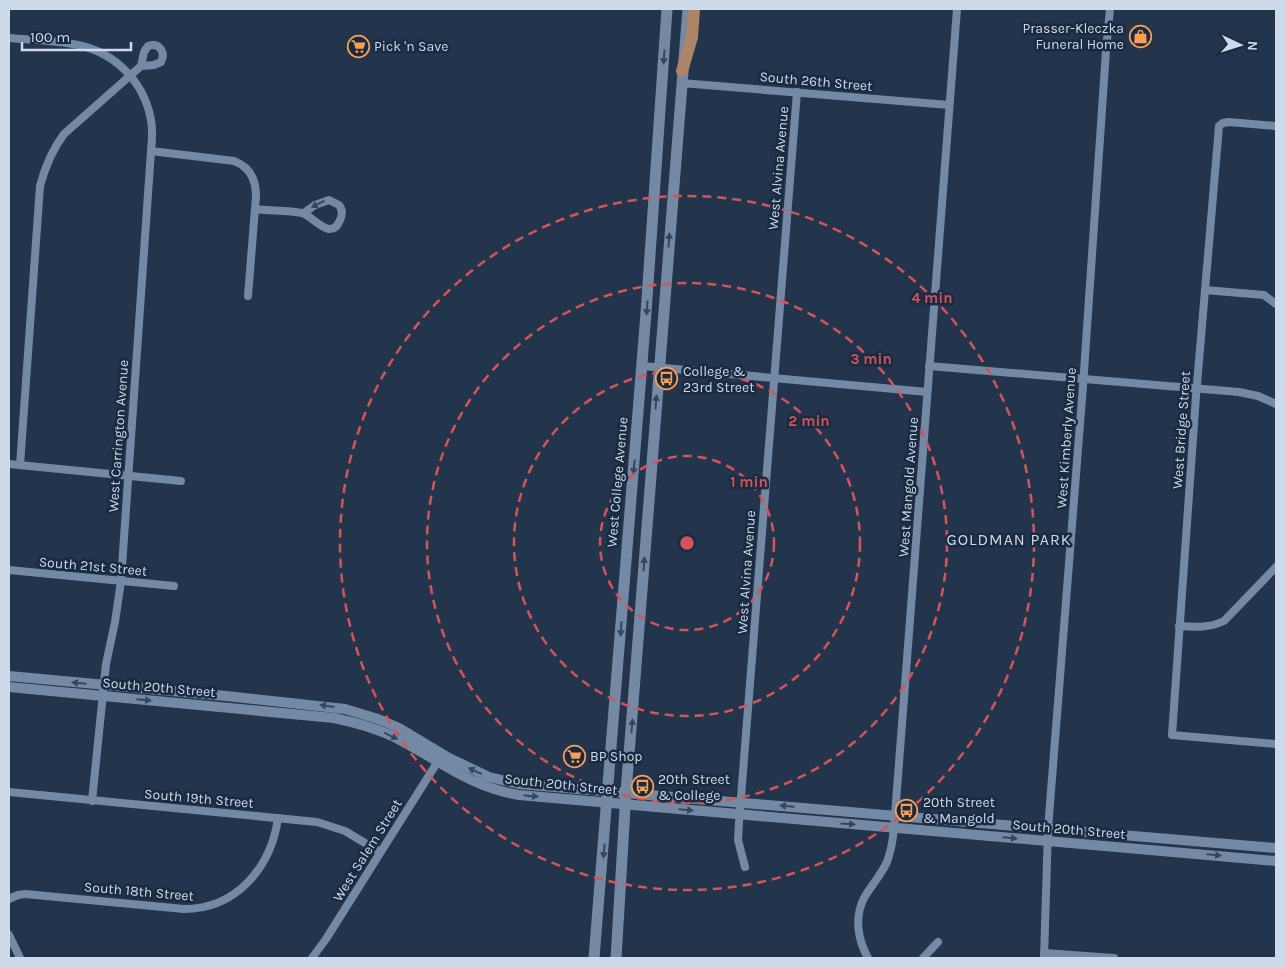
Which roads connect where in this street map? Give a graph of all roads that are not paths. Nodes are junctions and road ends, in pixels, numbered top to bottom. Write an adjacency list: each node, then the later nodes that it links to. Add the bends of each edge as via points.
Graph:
1 (667, 9): 19 (main road, West College Avenue, one-way to 19)
2 (688, 9): 9 (main road)
3 (694, 9): 9 (main road, via 692,36)
4 (957, 9): 11 (street, West Mangold Avenue)
5 (1110, 9): 23 (street, West Kimberly Avenue)
6 (9, 38): 8 (street, via 88,48 106,55)
7 (140, 66): 8 (street)
8 (130, 75): 13 (street, West Carrington Avenue, via 150,116); 28 (street, via 64,134 54,148 40,186)
9 (682, 77): 10 (street, South 26th Street); 21 (main road, one-way to 9)
10 (797, 92): 11 (street, South 26th Street); 22 (street, West Alvina Avenue)
11 (949, 105): 20 (street, West Mangold Avenue)
12 (1276, 126): 16 (street, West Bridge Street, via 1229,122 1219,126)
13 (151, 151): 14 (street, via 241,163 248,168 254,180); 29 (street, West Carrington Avenue)
14 (255, 209): 15 (street); 17 (street)
15 (304, 213): 15 (street, one-way to 15, via 320,226 330,228 339,223 342,213 339,205 328,200)
16 (1205, 290): 18 (street, via 1264,295); 24 (street, West Bridge Street)
17 (248, 296)
18 (1276, 304)
19 (642, 366): 21 (street); 41 (main road, West College Avenue, one-way to 41)
20 (930, 366): 23 (street); 25 (street, West Mangold Avenue)
21 (659, 368): 22 (street); 43 (main road, one-way to 21)
22 (774, 378): 25 (street); 45 (street, West Alvina Avenue)
23 (1083, 378): 24 (street); 52 (street, West Kimberly Avenue)
24 (1197, 388): 26 (street, via 1239,392); 35 (street, West Bridge Street)
25 (927, 392): 49 (street, West Mangold Avenue)
26 (1276, 404)
27 (9, 464): 28 (street)
28 (20, 465): 29 (street)
29 (127, 476): 30 (street); 33 (street, West Carrington Avenue)
30 (181, 480)
31 (1276, 567): 35 (street, via 1224,620 1214,626)
32 (9, 570): 33 (street, South 21st Street)
33 (120, 581): 34 (street, South 21st Street); 38 (street, West Carrington Avenue)
34 (174, 586)
35 (1179, 626): 39 (street, West Bridge Street, via 1172,735)
36 (9, 676): 38 (street, South 20th Street, one-way to 36)
37 (9, 687): 38 (street, South 20th Street)
38 (103, 691): 40 (street, South 20th Street, via 334,718 390,735); 44 (street, West Carrington Avenue)
39 (1276, 744)
40 (440, 758): 41 (street, South 20th Street, one-way to 40, via 509,782); 46 (street, South 20th Street, one-way to 46, via 485,786 506,793); 55 (street, West Salem Street)
41 (609, 791): 43 (street, South 20th Street); 46 (main road, West College Avenue)
42 (9, 792): 44 (street, South 19th Street)
43 (626, 792): 45 (street, South 20th Street); 47 (main road)
44 (92, 801): 50 (street, South 19th Street)
45 (741, 802): 48 (street, West Alvina Avenue); 49 (street, South 20th Street, one-way to 45)
46 (608, 803): 47 (street, South 20th Street); 64 (main road, West College Avenue, one-way to 64)
47 (625, 805): 48 (street, South 20th Street, one-way to 48); 65 (main road)
48 (740, 815): 51 (street, South 20th Street, one-way to 51); 57 (street, West Alvina Avenue, via 738,840)
49 (895, 816): 51 (street, West Mangold Avenue); 52 (street, South 20th Street)
50 (278, 818): 55 (street, South 19th Street, via 335,826); 58 (street, South 18th Street, via 271,848 254,874 230,898 208,907 184,909 25,894)
51 (894, 828): 53 (street, South 20th Street, one-way to 53); 66 (street, West Mangold Avenue, via 888,860 864,898 860,913 858,931)
52 (1048, 829): 53 (street, West Kimberly Avenue); 54 (street, South 20th Street)
53 (1049, 841): 56 (street, South 20th Street, one-way to 56); 61 (street, West Kimberly Avenue)
54 (1276, 848)
55 (380, 852): 63 (street, West Salem Street)
56 (1276, 861)
57 (745, 866)
58 (9, 899)
59 (9, 935): 62 (street)
60 (938, 942): 67 (street)
61 (1044, 956): 68 (street)
62 (20, 958)
63 (312, 958)
64 (594, 958)
65 (616, 958)
66 (868, 958)
67 (923, 958)
68 (1114, 958)

